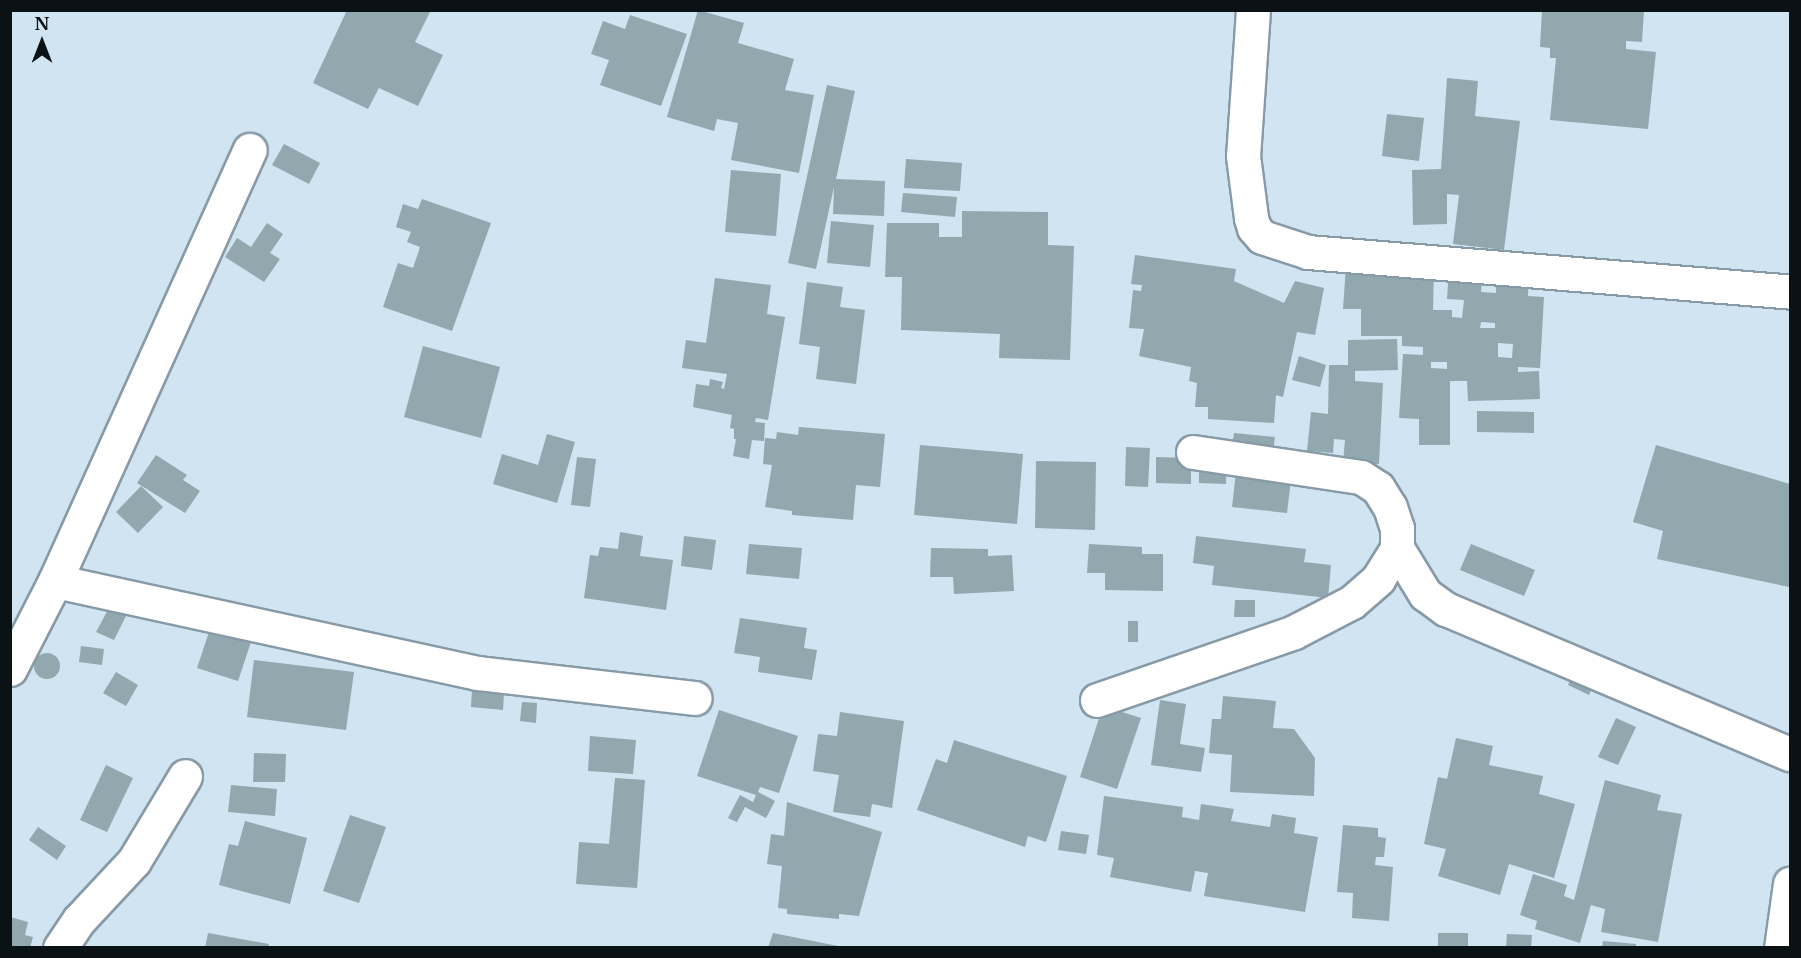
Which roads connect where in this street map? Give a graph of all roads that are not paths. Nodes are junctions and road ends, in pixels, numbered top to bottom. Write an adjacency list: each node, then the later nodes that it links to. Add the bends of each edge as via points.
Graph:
1 (1253, 10): 3 (street, via 1243,156 1251,218 1262,237 1308,252)
2 (250, 150): 6 (street)
3 (1791, 292)
4 (1192, 452): 5 (street, via 1360,477 1378,488 1390,507 1397,528)
5 (1397, 548): 9 (street, via 1378,579 1352,602 1294,632); 10 (street, via 1425,594 1446,609)
6 (55, 581): 7 (street); 8 (street, via 478,673)
7 (10, 669)
8 (695, 698)
9 (1097, 700)
10 (1791, 754)
11 (184, 776): 13 (street, via 134,861 79,920)
12 (1791, 884): 14 (street)
13 (60, 948)
14 (1781, 948)

